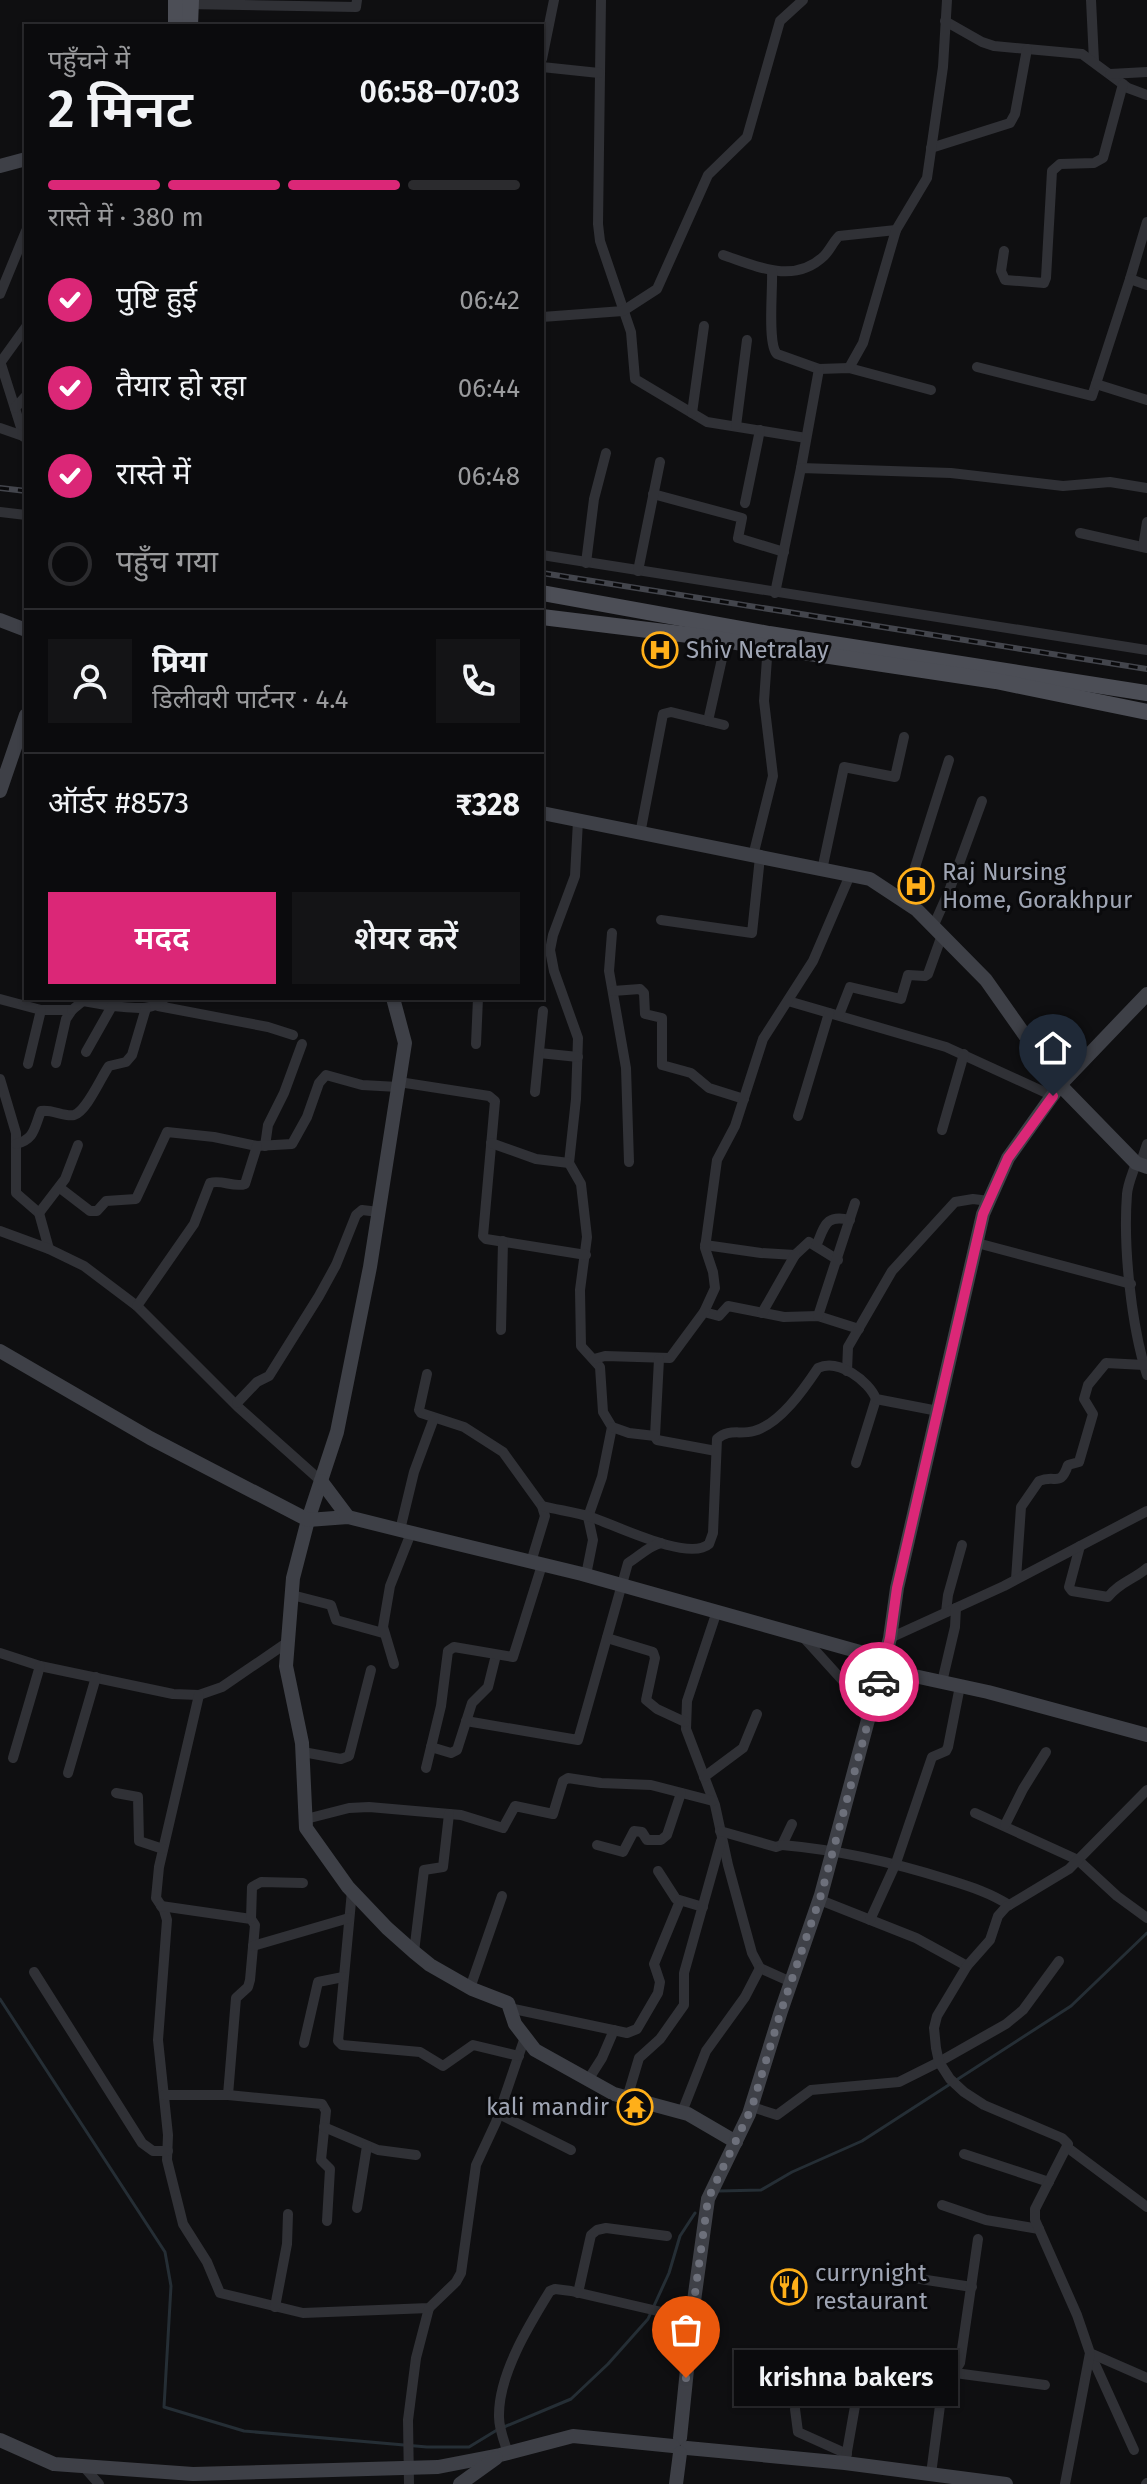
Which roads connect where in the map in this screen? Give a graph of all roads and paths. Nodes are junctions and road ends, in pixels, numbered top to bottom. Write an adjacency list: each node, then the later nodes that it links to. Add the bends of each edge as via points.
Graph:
1 (357, 0): 7 (street, via 356,7)
2 (554, 0): 11 (street)
3 (601, 0): 16 (street)
4 (803, 0): 32 (street, via 780,21 747,137 708,175 657,289)
5 (947, 0): 8 (street)
6 (1091, 0): 13 (street)
7 (184, 2): 9 (main road); 10 (main road)
8 (945, 21): 12 (street, via 987,45); 20 (street)
9 (177, 24)
10 (190, 24)
11 (544, 49)
12 (1027, 49): 13 (street, via 1082,54); 20 (street, via 1010,123)
13 (1094, 61): 17 (street)
14 (544, 67): 16 (street)
15 (1147, 72): 17 (street)
16 (599, 73): 32 (street, via 598,224)
17 (1110, 74): 18 (street)
18 (1123, 84): 19 (street); 26 (street, via 1103,158 1060,164 1052,171 1044,283 1005,280)
19 (1147, 95)
20 (931, 148): 24 (street, via 924,184)
21 (24, 160): 22 (street)
22 (0, 166)
23 (1147, 222): 29 (street)
24 (896, 230): 28 (street, via 843,234 815,263 795,271); 39 (street, via 863,343)
25 (24, 236): 31 (street)
26 (1004, 251)
27 (723, 255): 28 (street)
28 (772, 271): 40 (street, via 772,350)
29 (1130, 279): 30 (street); 41 (street)
30 (1147, 285)
31 (0, 294)
32 (623, 311): 33 (street); 46 (street, via 633,340 635,379)
33 (544, 317)
34 (704, 326): 46 (street)
35 (24, 330): 37 (street)
36 (747, 340): 47 (street)
37 (0, 362): 45 (street)
38 (977, 367): 41 (street, via 1091,397)
39 (849, 368): 40 (street); 42 (street)
40 (819, 369): 52 (street)
41 (1096, 384): 44 (street)
42 (931, 390)
43 (24, 398): 45 (street)
44 (1147, 400)
45 (15, 408): 50 (street)
46 (692, 413): 47 (street, via 707,422)
47 (736, 426): 49 (street)
48 (0, 428): 51 (street)
49 (760, 430): 52 (street); 58 (street)
50 (24, 434)
51 (24, 437)
52 (806, 438): 55 (street)
53 (606, 453): 66 (street)
54 (660, 462): 57 (street)
55 (801, 468): 56 (street); 64 (street)
56 (1147, 488)
57 (653, 494): 64 (street, via 742,518 738,538); 67 (street)
58 (745, 503)
59 (0, 512): 60 (street)
60 (24, 515)
61 (1147, 522): 63 (street)
62 (1080, 533): 63 (street)
63 (1145, 548)
64 (784, 552): 69 (street)
65 (544, 555): 66 (street)
66 (586, 563): 67 (street)
67 (638, 571): 69 (street)
68 (544, 593): 74 (main road, via 661,614)
69 (775, 593): 75 (street)
70 (544, 617): 73 (main road)
71 (0, 620): 72 (street)
72 (24, 629)
73 (726, 641): 74 (main road); 79 (street)
74 (769, 641): 76 (main road); 77 (main road); 88 (street, via 764,701 773,776)
75 (1147, 650)
76 (1147, 693)
77 (1147, 712)
78 (24, 721): 83 (street)
79 (708, 721): 80 (street); 87 (street, via 663,714)
80 (724, 725)
81 (904, 737): 89 (street, via 895,777 847,766 842,770)
82 (949, 760): 91 (street)
83 (0, 791)
84 (982, 801): 93 (street)
85 (544, 813): 86 (street)
86 (578, 821): 87 (street); 95 (street, via 575,876 553,935)
87 (640, 834): 88 (street)
88 (756, 857): 89 (street); 92 (street, via 752,933)
89 (822, 870): 90 (street)
90 (850, 875): 91 (street, via 870,879); 101 (street, via 813,961)
91 (904, 902): 93 (street)
92 (661, 920)
93 (938, 931): 107 (street, via 928,974 908,975 901,999 850,987); 119 (street, via 986,980)
94 (612, 933): 96 (street)
95 (548, 971): 114 (street, via 576,1031)
96 (613, 991): 121 (street, via 640,989 645,1014 662,1018 662,1065); 129 (street, via 626,1068)
97 (1147, 994): 119 (street)
98 (0, 999): 104 (street)
99 (394, 1000): 118 (street, via 405,1043)
100 (478, 1000): 110 (street)
101 (788, 1001): 107 (street); 121 (street, via 763,1039)
102 (156, 1004): 103 (street); 108 (street); 125 (street, via 132,1055 109,1066 81,1111 41,1111 33,1135)
103 (112, 1006): 105 (street, via 83,1001); 111 (street)
104 (41, 1010): 105 (street); 116 (street)
105 (72, 1010): 115 (street)
106 (543, 1011): 112 (street)
107 (834, 1014): 113 (street); 122 (street)
108 (293, 1035)
109 (302, 1044): 128 (street)
110 (476, 1044)
111 (86, 1052)
112 (539, 1053): 114 (street); 120 (street)
113 (964, 1054): 119 (street); 123 (street)
114 (578, 1057): 130 (street)
115 (56, 1063)
116 (28, 1064)
117 (0, 1079): 125 (street)
118 (399, 1084): 124 (street, via 493,1097); 128 (street, via 362,1085 326,1075 292,1144); 135 (street)
119 (1056, 1090): 131 (street); 133 (street, via 1008,1158)
120 (535, 1092)
121 (744, 1099): 141 (street, via 715,1168)
122 (798, 1116)
123 (942, 1130)
124 (491, 1143): 130 (street, via 536,1159); 139 (street, via 482,1232 486,1239)
125 (16, 1144): 136 (street, via 16,1193)
126 (1147, 1144): 131 (street)
127 (78, 1145): 132 (street)
128 (261, 1146): 132 (street, via 170,1131 132,1201 106,1201 94,1212); 148 (street, via 245,1184 210,1183 192,1228)
129 (629, 1162)
130 (569, 1163): 144 (street, via 581,1184)
131 (1141, 1165): 147 (street, via 1127,1191)
132 (60, 1188): 136 (street)
133 (989, 1201): 140 (street); 152 (street, via 955,1202 892,1271)
134 (855, 1203): 137 (street)
135 (379, 1212): 162 (street, via 362,1210 356,1215 336,1265 269,1376); 169 (street, via 337,1432)
136 (39, 1213): 143 (street)
137 (850, 1220): 142 (street, via 831,1219); 146 (street)
138 (0, 1231): 143 (street)
139 (503, 1241): 144 (street); 153 (street)
140 (977, 1243): 147 (street); 163 (street)
141 (705, 1245): 145 (street); 149 (street, via 715,1288)
142 (816, 1246): 145 (street, via 806,1244); 146 (street)
143 (49, 1249): 148 (street, via 84,1266)
144 (586, 1255): 156 (street, via 580,1290 581,1346)
145 (795, 1255): 150 (street)
146 (838, 1260): 151 (street)
147 (1131, 1284): 154 (street)
148 (137, 1306): 162 (street)
149 (704, 1312): 150 (street, via 719,1316 728,1306); 157 (street, via 676,1353)
150 (762, 1313): 151 (street)
151 (818, 1316): 152 (street)
152 (859, 1329): 159 (street, via 848,1347)
153 (501, 1330)
154 (1142, 1332): 158 (street)
155 (0, 1351): 174 (street, via 150,1438)
156 (594, 1359): 157 (street); 165 (street, via 600,1367 603,1412)
157 (659, 1359): 166 (street)
158 (1145, 1370): 182 (street, via 1109,1361 1088,1385 1084,1399 1093,1414 1079,1462 1068,1465 1061,1479 1039,1481 1021,1507)
159 (847, 1371): 161 (street); 167 (street, via 831,1365 818,1368 770,1423 754,1431 728,1431 717,1439)
160 (427, 1374): 164 (street, via 419,1410)
161 (876, 1399): 163 (street); 168 (street)
162 (237, 1403): 169 (street)
163 (938, 1411): 190 (street)
164 (434, 1418): 170 (street, via 464,1427 503,1452); 175 (street, via 414,1472)
165 (612, 1427): 166 (street); 173 (street)
166 (655, 1436): 167 (street, via 662,1442)
167 (716, 1451): 176 (street, via 709,1544 695,1550)
168 (856, 1463)
169 (321, 1481): 172 (street); 174 (street)
170 (542, 1506): 173 (street); 179 (street)
171 (1147, 1511): 178 (street)
172 (348, 1517): 174 (street); 175 (street)
173 (588, 1517): 176 (street); 181 (street, via 593,1540)
174 (308, 1520): 184 (street)
175 (406, 1531): 179 (street); 187 (street)
176 (661, 1543): 183 (street, via 628,1563)
177 (962, 1545): 185 (street, via 946,1600)
178 (1080, 1546): 180 (street, via 1069,1584 1072,1591 1108,1597 1120,1583); 182 (street)
179 (537, 1563): 181 (street); 193 (street, via 516,1655)
180 (1147, 1568)
181 (586, 1575): 183 (street)
182 (1016, 1579): 185 (street)
183 (621, 1585): 186 (street); 189 (street)
184 (292, 1595): 187 (street, via 331,1605 336,1620); 191 (street)
185 (951, 1610): 190 (street); 199 (street, via 955,1627)
186 (717, 1611): 188 (street); 205 (street)
187 (383, 1633): 194 (street)
188 (802, 1636): 195 (street); 204 (street, via 843,1681)
189 (607, 1638): 203 (street, via 578,1740); 205 (street, via 653,1652 646,1700)
190 (890, 1638): 195 (street)
191 (288, 1642): 201 (street, via 222,1687); 208 (street, via 286,1666)
192 (0, 1653): 196 (street)
193 (496, 1655): 203 (street, via 486,1691 472,1703); 207 (street, via 450,1649)
194 (394, 1664)
195 (884, 1664): 199 (street); 204 (street)
196 (40, 1666): 198 (street); 210 (street)
197 (371, 1670): 208 (street, via 349,1756)
198 (96, 1677): 201 (street); 212 (street)
199 (942, 1682): 200 (street)
200 (960, 1686): 206 (street); 229 (street, via 948,1747 932,1757)
201 (199, 1695): 226 (street)
202 (757, 1714): 213 (street, via 743,1748)
203 (466, 1721): 207 (street, via 455,1753)
204 (868, 1721): 227 (street)
205 (685, 1722): 213 (street)
206 (1147, 1735)
207 (431, 1747): 211 (street)
208 (303, 1752): 220 (street)
209 (1046, 1752): 222 (street)
210 (13, 1758)
211 (426, 1768)
212 (68, 1773)
213 (704, 1777): 217 (street)
214 (1147, 1790): 228 (street)
215 (116, 1793): 226 (street, via 138,1797 139,1841)
216 (681, 1793): 217 (street); 219 (street, via 568,1778 553,1814 515,1806 501,1828); 224 (street, via 661,1840 647,1840 634,1831 623,1852)
217 (713, 1801): 223 (street)
218 (975, 1813): 222 (street)
219 (449, 1814): 220 (street, via 360,1807); 244 (street, via 443,1867 424,1870)
220 (306, 1819): 232 (street, via 306,1828)
221 (792, 1824): 225 (street)
222 (1005, 1825): 228 (street)
223 (721, 1835): 225 (street); 238 (street); 247 (street)
224 (597, 1845)
225 (782, 1845): 227 (street)
226 (163, 1849): 237 (street, via 156,1898)
227 (834, 1850): 229 (street); 234 (street)
228 (1078, 1860): 236 (street, via 1057,1879); 240 (street)
229 (896, 1863): 236 (street); 242 (street)
230 (658, 1871): 235 (street)
231 (303, 1883): 241 (street, via 256,1884)
232 (352, 1891): 239 (street); 244 (street)
233 (502, 1896): 251 (street)
234 (820, 1900): 242 (street); 250 (street)
235 (680, 1901): 238 (street); 253 (street, via 654,1964 658,1993 637,2029)
236 (1009, 1905): 246 (street, via 998,1916 990,1940)
237 (161, 1906): 241 (street); 259 (street, via 167,1920 158,2024)
238 (703, 1907): 261 (street, via 684,1973 684,2005 639,2058)
239 (349, 1918): 243 (street); 249 (street)
240 (1147, 1918)
241 (251, 1919): 243 (street)
242 (870, 1920): 246 (street, via 928,1943)
243 (253, 1946): 260 (street, via 248,1987 236,1998)
244 (414, 1952): 251 (street)
245 (1059, 1961): 257 (street, via 1023,2010)
246 (967, 1966): 257 (street, via 935,2022)
247 (760, 1968): 250 (street); 263 (street, via 706,2051)
248 (34, 1972): 270 (street, via 142,2143 153,2151)
249 (343, 1977): 255 (street, via 318,1982); 256 (street, via 337,2037 342,2045 420,2052 443,2066 473,2045)
250 (791, 1982): 262 (street)
251 (470, 1988): 252 (street)
252 (509, 2008): 253 (street); 254 (street)
253 (614, 2030): 258 (street)
254 (525, 2037): 256 (street); 258 (street, via 535,2050)
255 (304, 2043)
256 (519, 2056): 264 (street)
257 (939, 2062): 262 (street, via 899,2082 811,2090 777,2115); 268 (street, via 952,2082 984,2105 1062,2138)
258 (588, 2080): 261 (street)
259 (164, 2095): 260 (street); 270 (street)
260 (228, 2095): 265 (street, via 318,2102 325,2106)
261 (627, 2098): 263 (street)
262 (752, 2107): 266 (street)
263 (682, 2112): 266 (street)
264 (499, 2114): 269 (street); 286 (street, via 476,2165 461,2273)
265 (324, 2127): 267 (street); 278 (street, via 321,2160 330,2169)
266 (736, 2142): 287 (street, via 708,2199)
267 (367, 2146): 272 (street); 276 (street)
268 (1068, 2148): 273 (street); 275 (street)
269 (571, 2150)
270 (168, 2151): 285 (street, via 183,2224 220,2293)
271 (964, 2154): 273 (street)
272 (416, 2155)
273 (1049, 2182): 279 (street, via 1035,2209)
274 (942, 2205): 279 (street)
275 (1147, 2207)
276 (357, 2208)
277 (288, 2214): 285 (street)
278 (327, 2221)
279 (1039, 2229): 288 (street)
280 (667, 2236): 284 (street, via 597,2230 591,2235)
281 (978, 2239): 283 (street)
282 (894, 2275): 283 (street)
283 (972, 2287): 289 (street)
284 (578, 2293): 287 (street); 297 (street, via 550,2291 513,2358 498,2415)
285 (275, 2307): 286 (street, via 315,2314)
286 (429, 2308): 300 (street, via 408,2420)
287 (692, 2319): 295 (street)
288 (1090, 2353): 290 (street); 296 (street); 309 (street)
289 (955, 2373): 291 (street); 292 (street)
290 (1147, 2378)
291 (1045, 2385)
292 (941, 2398): 298 (street, via 862,2386); 301 (street)
293 (795, 2409): 298 (street, via 798,2432)
294 (0, 2440): 299 (street, via 54,2464)
295 (680, 2446): 297 (street, via 573,2436); 298 (street); 307 (street)
296 (1134, 2450)
297 (504, 2454): 300 (street); 306 (street)
298 (846, 2458): 301 (street)
299 (84, 2467): 303 (street); 304 (street)
300 (410, 2468): 302 (street); 305 (street)
301 (931, 2474): 308 (street)
302 (317, 2477): 303 (street)
303 (251, 2478)
304 (99, 2484)
305 (409, 2484)
306 (460, 2484)
307 (676, 2484)
308 (1006, 2484)
309 (1065, 2484)

